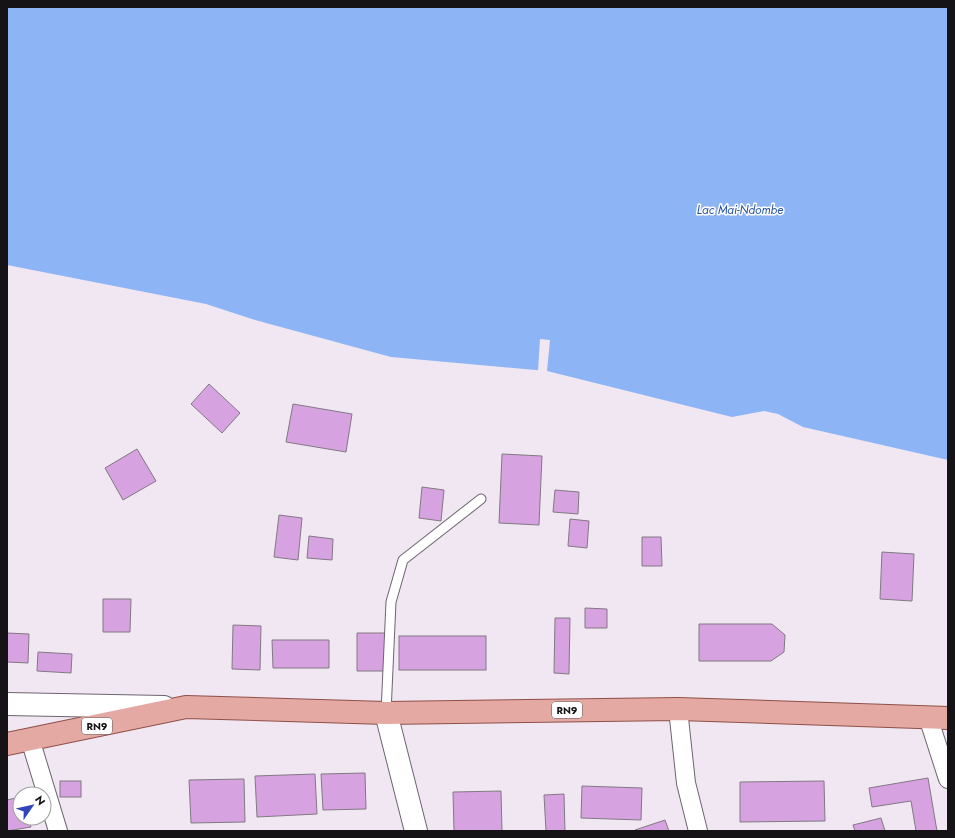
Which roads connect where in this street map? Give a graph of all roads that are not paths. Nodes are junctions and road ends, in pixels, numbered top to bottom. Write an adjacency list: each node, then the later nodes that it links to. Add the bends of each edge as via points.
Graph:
1 (482, 499): 5 (lane, via 403,560 392,602)
2 (7, 704): 3 (street)
3 (186, 708): 5 (main road, RN9); 7 (main road, RN9)
4 (678, 708): 5 (main road, RN9); 6 (main road, RN9); 12 (street, via 686,783)
5 (386, 713): 11 (street)
6 (938, 717): 9 (street)
7 (30, 739): 8 (main road, RN9); 10 (street)
8 (7, 744)
9 (948, 779)
10 (58, 831)
11 (416, 831)
12 (698, 831)

